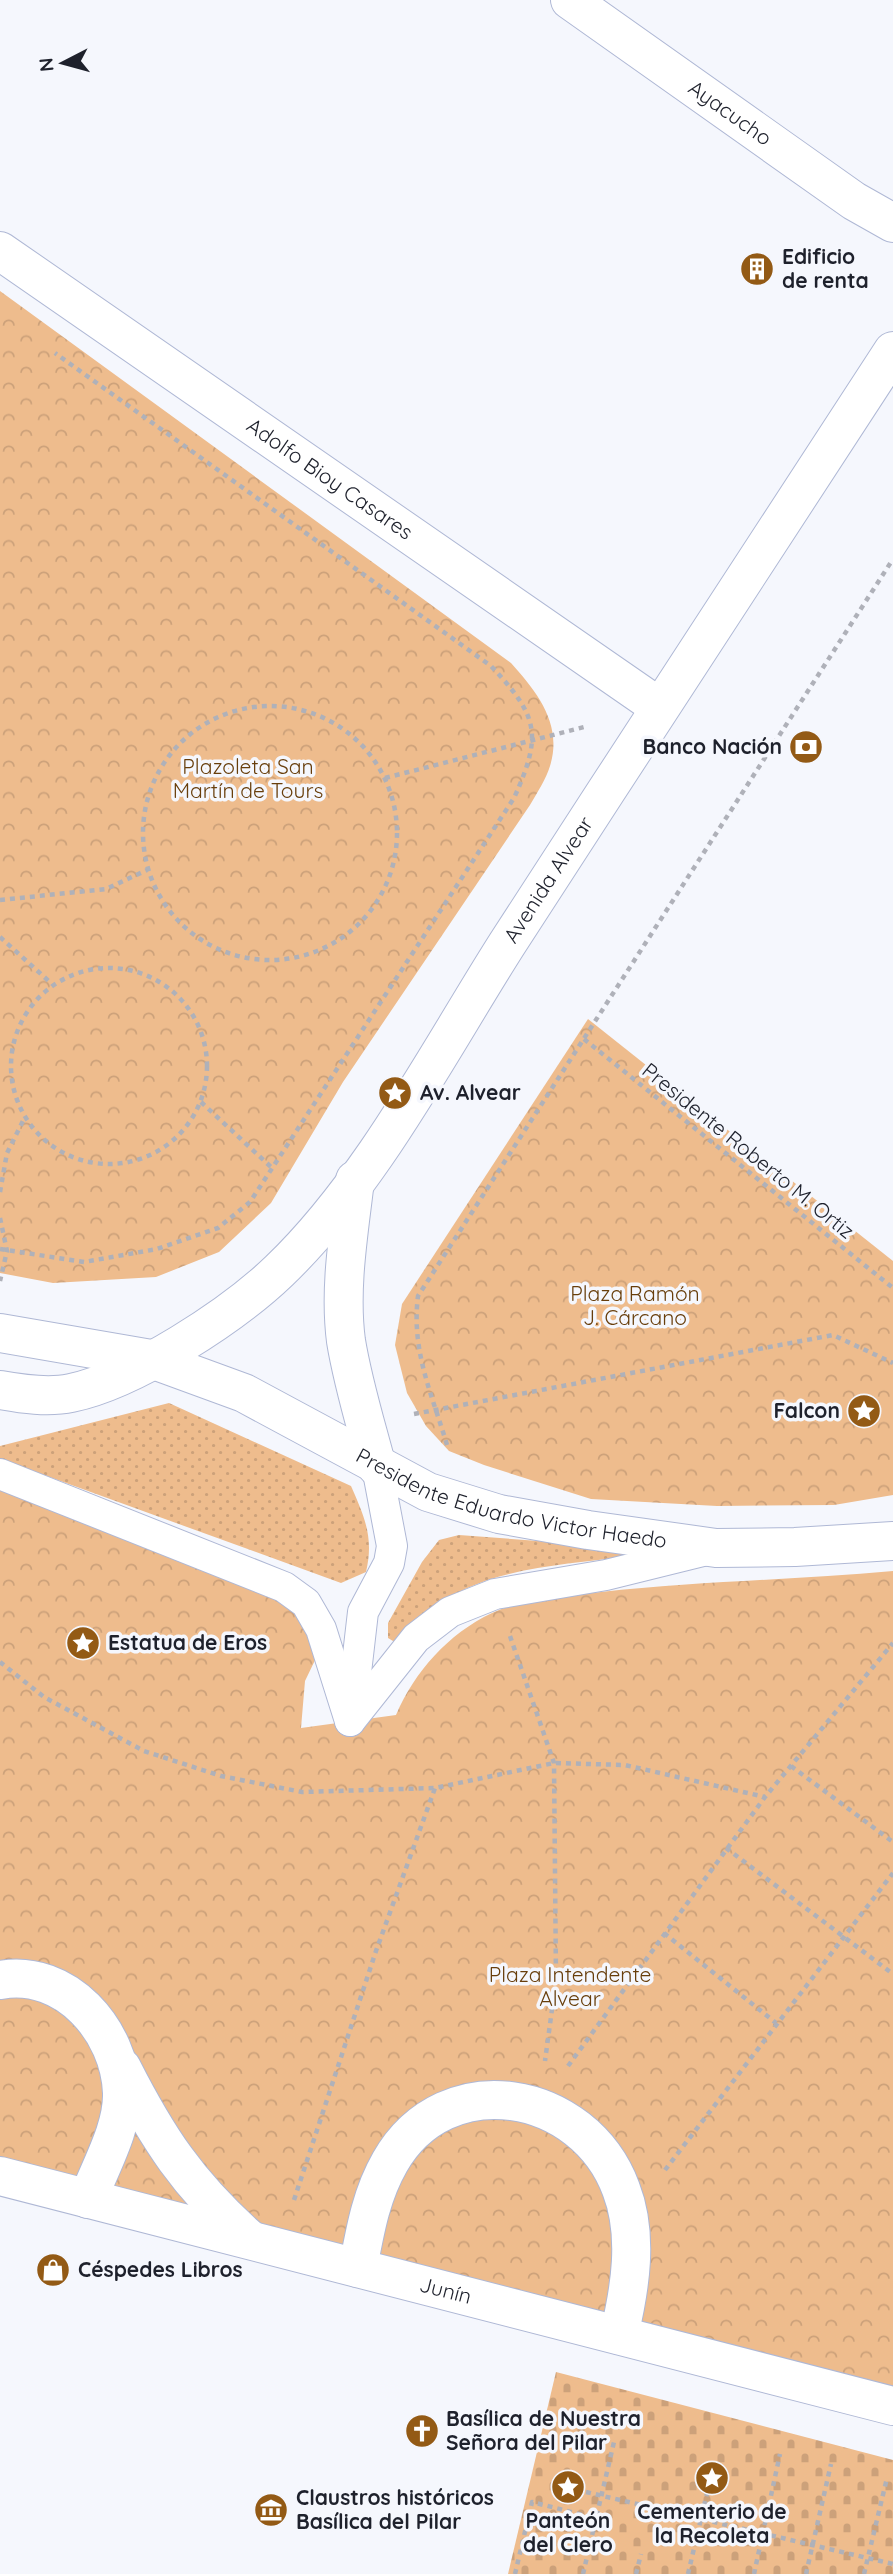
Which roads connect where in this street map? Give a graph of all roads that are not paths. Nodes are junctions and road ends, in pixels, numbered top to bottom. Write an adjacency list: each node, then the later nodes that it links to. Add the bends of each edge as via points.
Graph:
1 (570, 0): 2 (street, Ayacucho, via 854,201)
2 (893, 223)
3 (0, 251): 5 (street, Adolfo Bioy Casares)
4 (893, 351): 5 (street, Avenida Alvear)
5 (659, 708): 6 (street, Avenida Alvear)
6 (355, 1180): 8 (street, Avenida Alvear, via 279,1271 232,1309); 10 (street, via 344,1311 346,1340)
7 (0, 1333): 8 (street)
8 (151, 1359): 9 (street, Avenida Alvear, via 116,1378 69,1394); 10 (street, Presidente Eduardo Victor Haedo, via 244,1393)
9 (0, 1390)
10 (377, 1466): 13 (street, Presidente Eduardo Victor Haedo, via 466,1506); 14 (lane, via 392,1546 389,1563 363,1612)
11 (0, 1474): 14 (lane, via 284,1587 306,1603 321,1629)
12 (893, 1541): 13 (street, Presidente Eduardo Victor Haedo)
13 (716, 1548): 14 (lane, via 606,1575 495,1594 450,1612 416,1638)
14 (351, 1721)
15 (0, 1980): 16 (street, via 39,1981 72,1997 100,2023)
16 (116, 2057): 18 (street, via 122,2094 115,2131); 19 (street, via 152,2128 183,2173 214,2208)
17 (0, 2176): 18 (street, Junín)
18 (88, 2199): 19 (street, Junín)
19 (265, 2244): 20 (street, Junín)
20 (358, 2268): 21 (street, Junín); 21 (street, via 371,2203 390,2161 416,2130 450,2108 484,2100 522,2101 539,2106 589,2140 615,2173 622,2190 631,2260)
21 (618, 2335): 22 (street, Junín)
22 (893, 2406)

